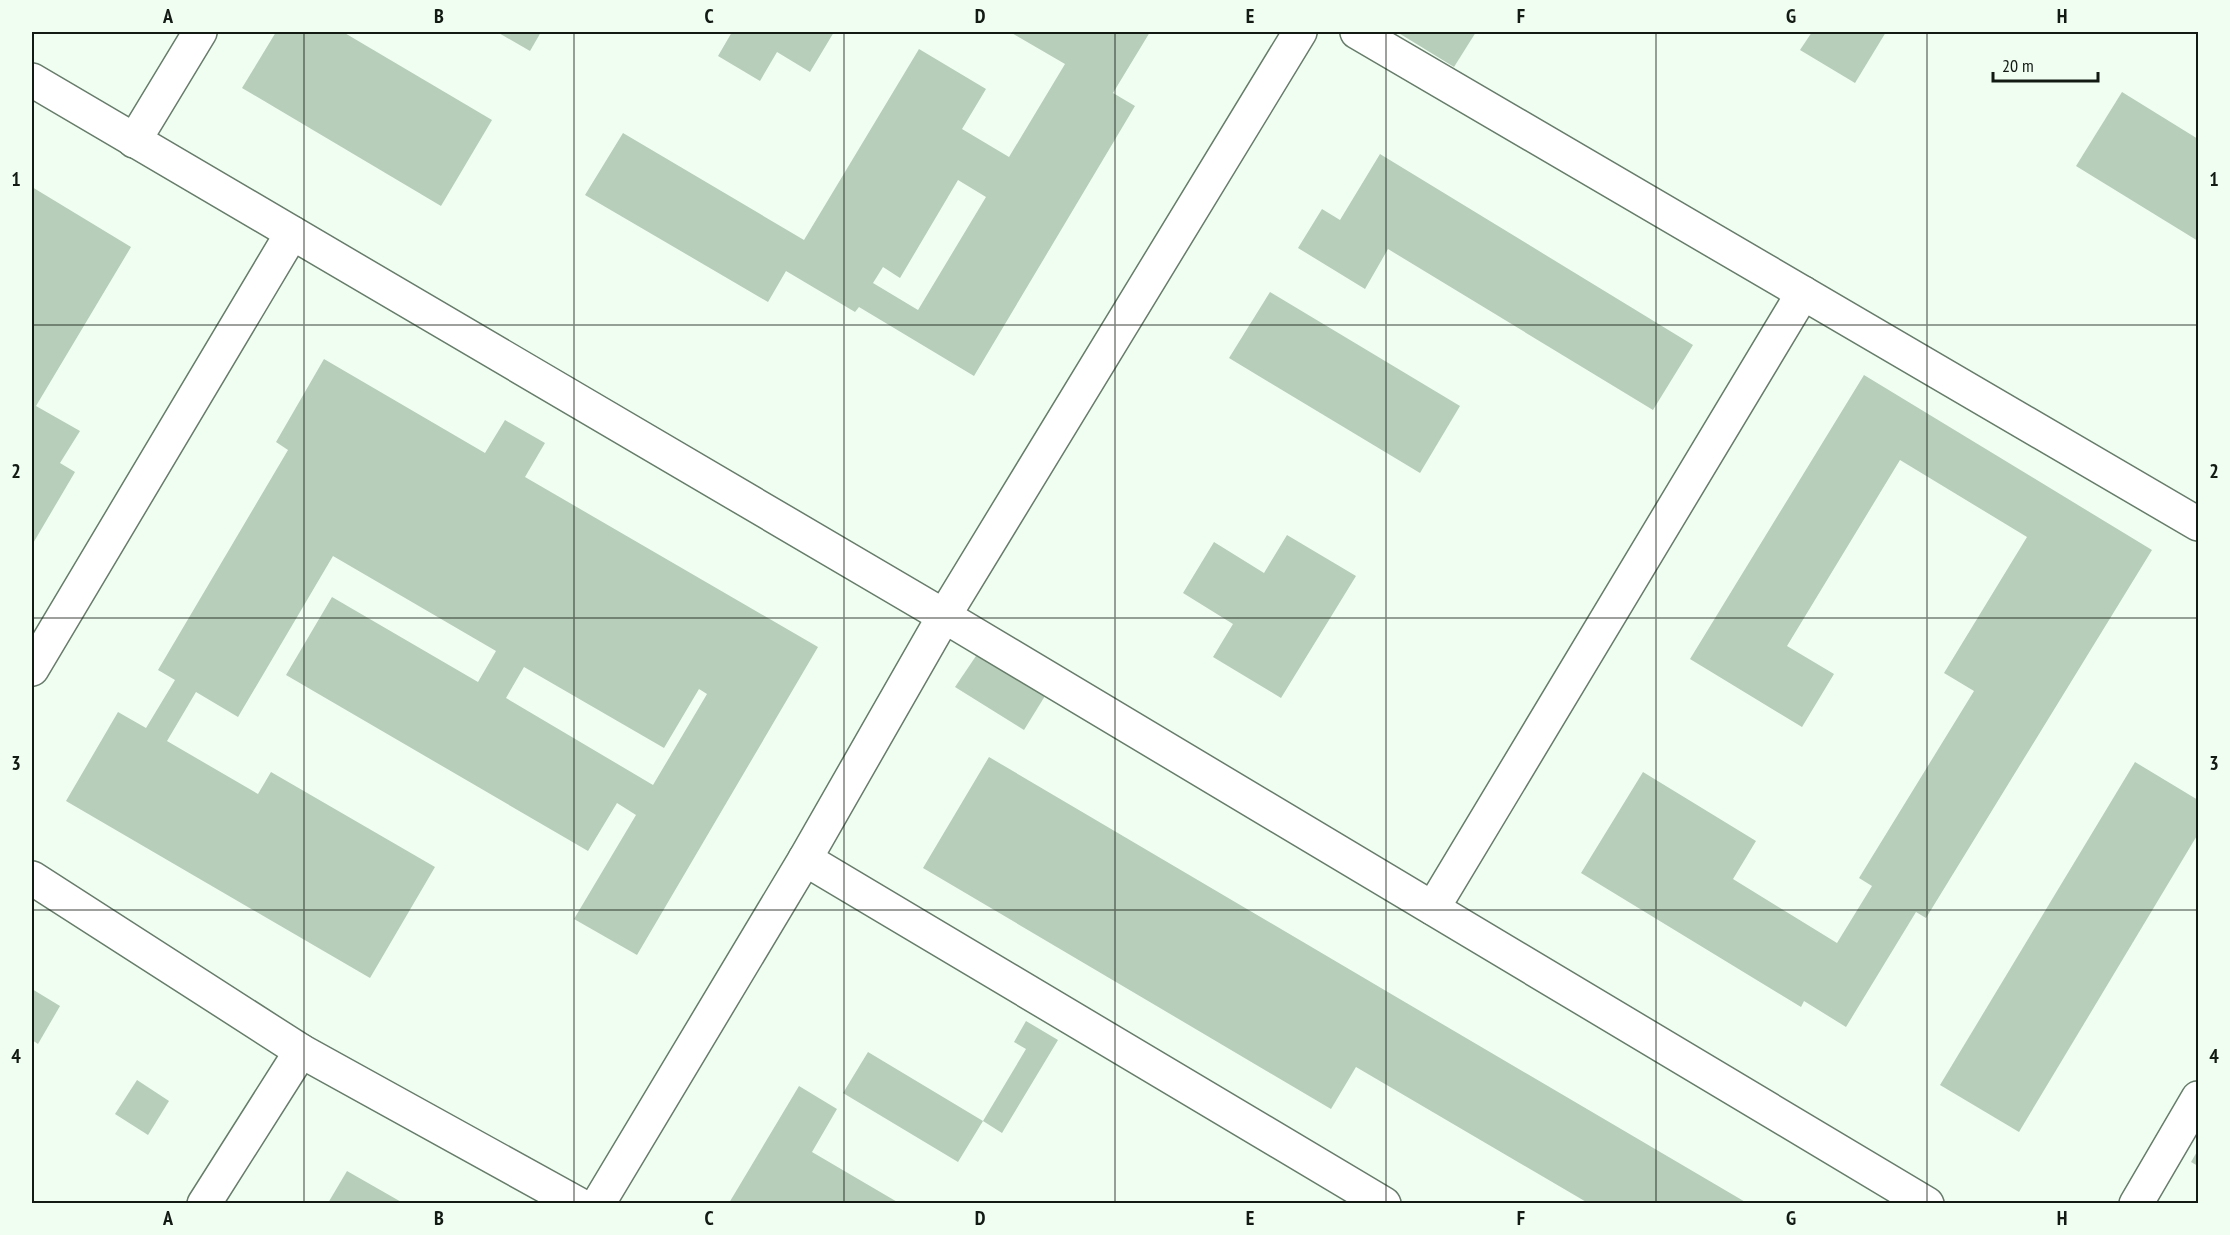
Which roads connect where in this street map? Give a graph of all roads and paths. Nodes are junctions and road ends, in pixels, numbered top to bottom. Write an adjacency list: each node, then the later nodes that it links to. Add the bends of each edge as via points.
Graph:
1 (200, 32): 5 (street)
2 (1300, 32): 9 (street)
3 (1357, 32): 7 (street)
4 (32, 80): 5 (street)
5 (134, 141): 6 (street)
6 (292, 233): 9 (street); 10 (street)
7 (1803, 292): 8 (street); 13 (street)
8 (2199, 524)
9 (944, 616): 11 (street); 13 (street)
10 (32, 669)
11 (805, 859): 18 (street); 19 (street)
12 (32, 878): 14 (street)
13 (1433, 908): 20 (street)
14 (301, 1050): 16 (street); 17 (street)
15 (2198, 1098): 21 (street)
16 (204, 1203)
17 (578, 1203)
18 (598, 1203)
19 (1384, 1203)
20 (1926, 1203)
21 (2136, 1203)

